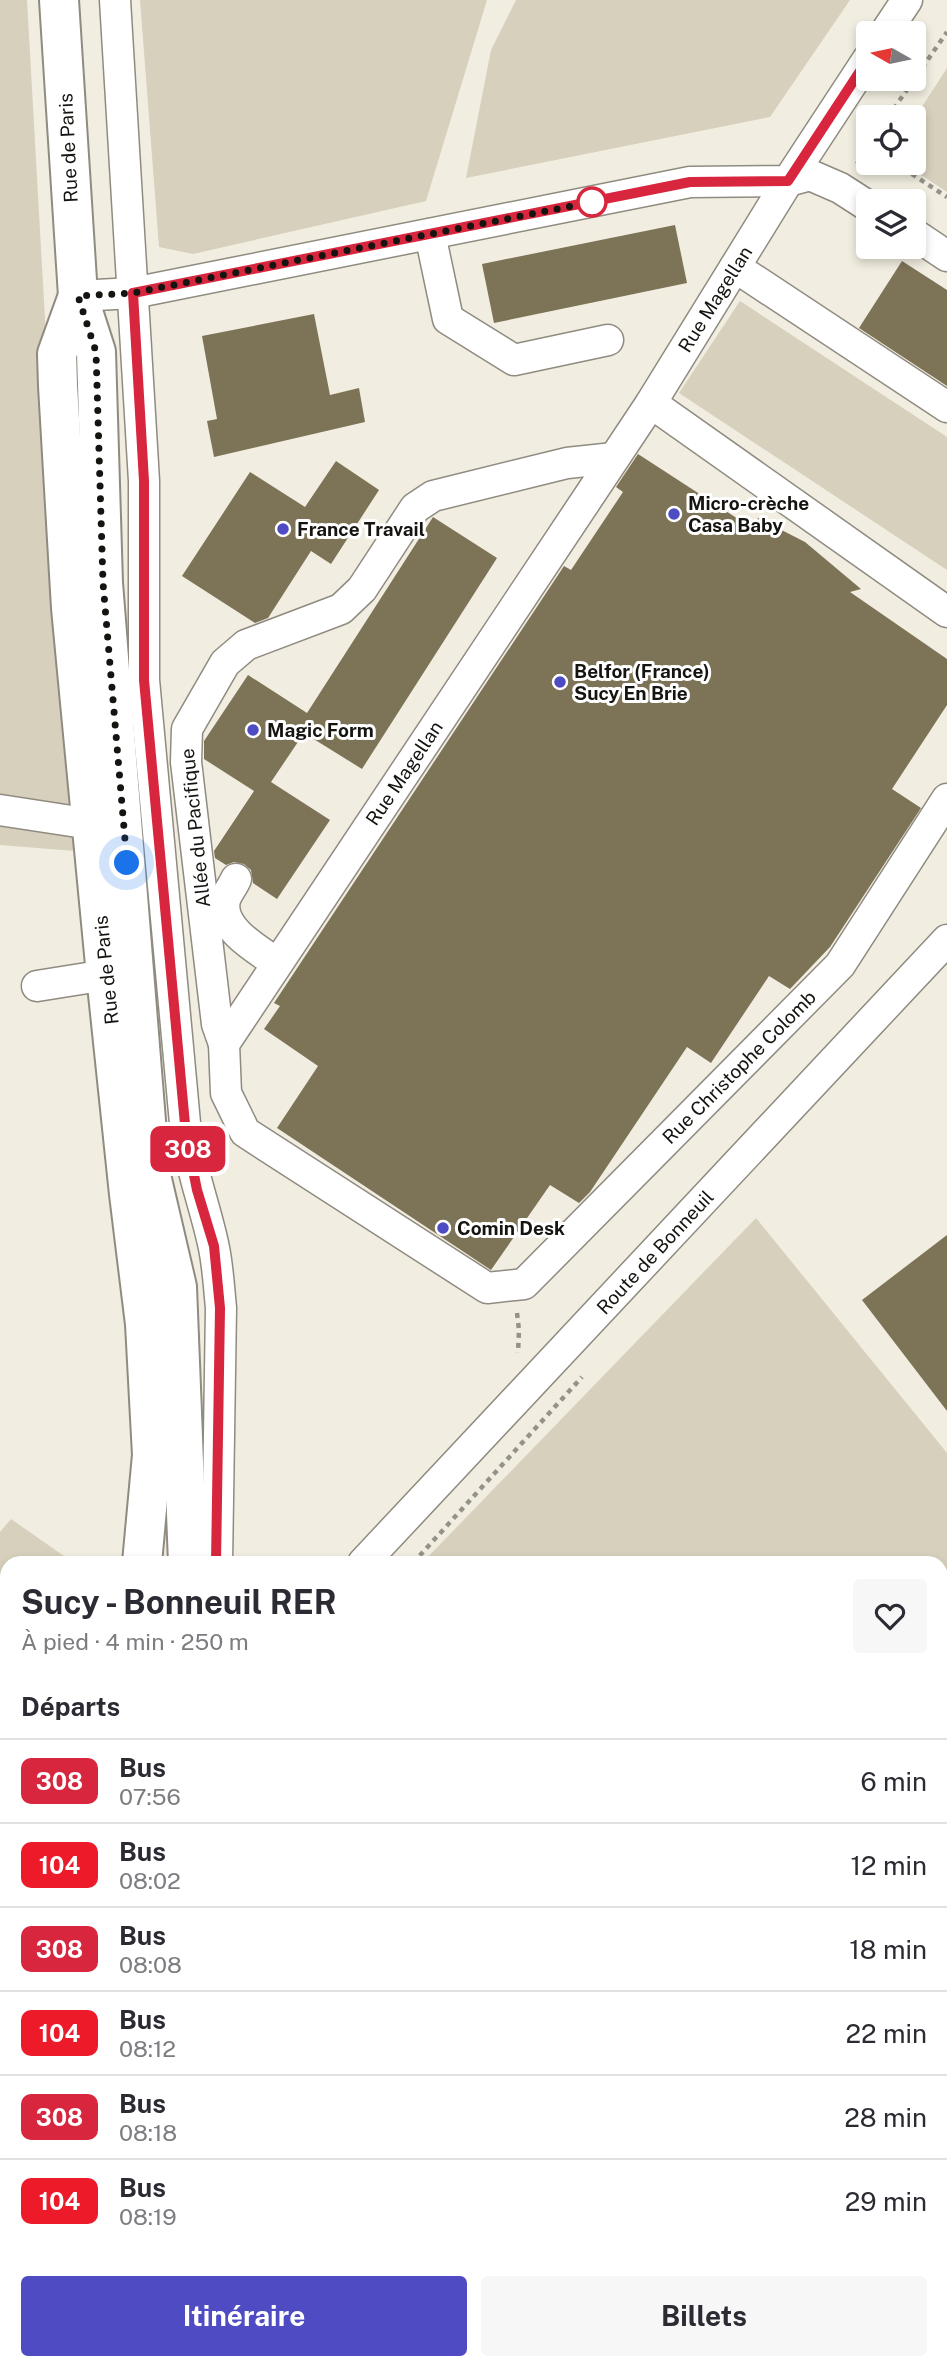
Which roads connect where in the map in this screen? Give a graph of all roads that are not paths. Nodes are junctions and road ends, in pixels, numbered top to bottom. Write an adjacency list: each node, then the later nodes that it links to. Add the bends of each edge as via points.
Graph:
1 (59, 0): 13 (main road, Rue de Paris)
2 (115, 0): 12 (street)
3 (907, 0): 4 (street)
4 (893, 21)
5 (856, 77): 6 (street, Rue Magellan)
6 (788, 181): 7 (street, via 810,175); 8 (street, via 690,182); 11 (street, Rue Magellan)
7 (856, 198)
8 (430, 234): 12 (street); 14 (street, via 449,319 514,359)
9 (926, 242): 10 (street)
10 (947, 256)
11 (730, 274): 15 (street); 16 (street, Rue Magellan); 17 (street)
12 (133, 293): 13 (street); 32 (street, via 144,481 144,680 186,1135 218,1275)
13 (78, 296): 22 (main road, Rue de Paris, via 57,354 71,608); 23 (main road, Rue de Paris, via 96,352 103,583)
14 (608, 340)
15 (838, 352)
16 (651, 403): 18 (street, Rue Magellan); 19 (street)
17 (947, 407)
18 (614, 458): 26 (street, Rue Magellan); 29 (street, Allée du Pacifique, via 567,463 433,496 415,508 362,589 341,609 246,645 225,663 187,729 186,762 217,1024)
19 (947, 612)
20 (947, 799): 29 (street, Rue Christophe Colomb, via 840,965 524,1284 499,1287 245,1132 226,1093)
21 (0, 810): 22 (street)
22 (91, 824): 23 (street); 27 (main road, Rue de Paris)
23 (125, 839): 27 (main road, Rue de Paris)
24 (236, 879): 26 (street, via 224,902 227,917 239,937)
25 (947, 940): 33 (street, Route de Bonneuil)
26 (277, 963): 29 (street, Rue Magellan)
27 (121, 978): 28 (street); 30 (main road, Rue de Paris, via 129,1194 145,1324 152,1455); 31 (main road, Rue de Paris, via 150,1171 177,1287)
28 (37, 986)
29 (224, 1044)
30 (143, 1556)
31 (188, 1556)
32 (216, 1556)
33 (370, 1556)

